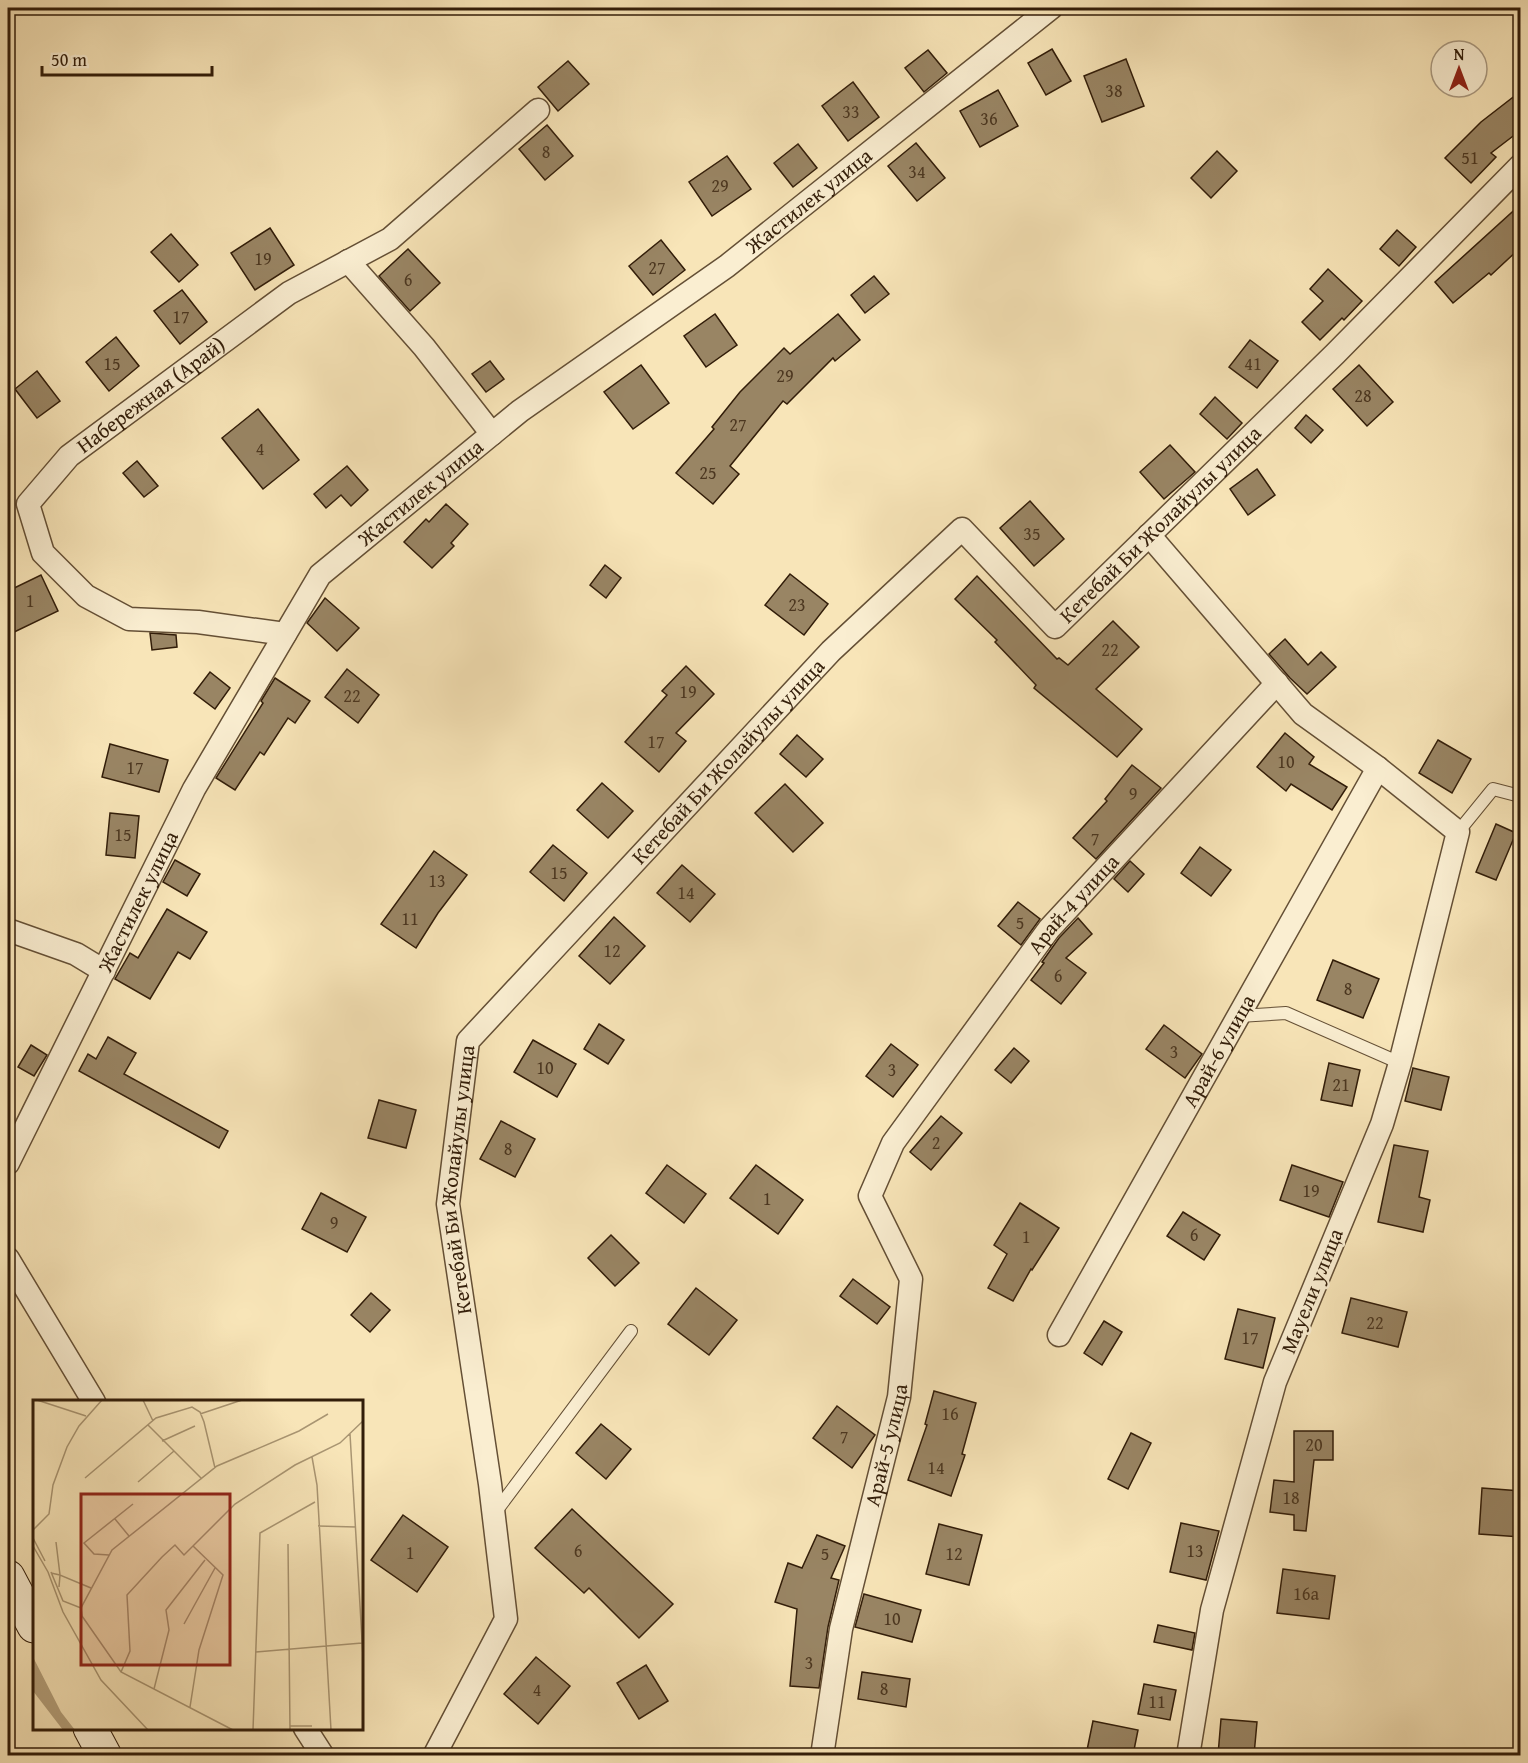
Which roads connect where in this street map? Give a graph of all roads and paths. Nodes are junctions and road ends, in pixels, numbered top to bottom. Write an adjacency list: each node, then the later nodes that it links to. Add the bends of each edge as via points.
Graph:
1 (1051, 8): 5 (street, Жастилек улица, via 727,266)
2 (538, 110): 4 (street, Набережная (Арай), via 390,239)
3 (1521, 166): 6 (street, Кетебай Би Жолайулы улица)
4 (348, 261): 5 (street, via 424,347); 7 (street, Набережная (Арай), via 289,293 69,456 28,504 43,553 86,596 129,619 198,622)
5 (492, 434): 7 (street, Жастилек улица, via 320,575)
6 (1149, 535): 8 (street); 22 (street, Кетебай Би Жолайулы улица, via 1055,627 962,529 831,651 468,1041 448,1204)
7 (285, 634): 13 (street, Жастилек улица, via 194,789)
8 (1277, 683): 9 (street, via 1303,714); 16 (street, Арай-4 улица, via 1049,929)
9 (1378, 768): 11 (street); 14 (street, Арай-6 улица)
10 (1521, 796): 11 (lane, via 1493,789)
11 (1458, 832): 15 (street, Мауели улица)
12 (8, 930): 13 (street, via 76,954)
13 (104, 971): 17 (street, Жастилек улица)
14 (1239, 1016): 15 (lane, via 1286,1013); 20 (street, Арай-6 улица)
15 (1400, 1063): 31 (street, Мауели улица, via 1382,1124 1275,1382 1212,1610)
16 (893, 1143): 30 (street, Арай-5 улица, via 870,1196 911,1279 899,1397 841,1629)
17 (8, 1163)
18 (8, 1259): 21 (street)
19 (631, 1331): 22 (lane)
20 (1059, 1335)
21 (93, 1400)
22 (493, 1515): 29 (street, Кетебай Би Жолайулы улица, via 506,1619)
23 (8, 1577): 24 (street)
24 (33, 1624)
25 (91, 1730): 27 (street)
26 (307, 1730): 28 (street)
27 (105, 1755)
28 (323, 1755)
29 (434, 1755)
30 (822, 1755)
31 (1188, 1755)

